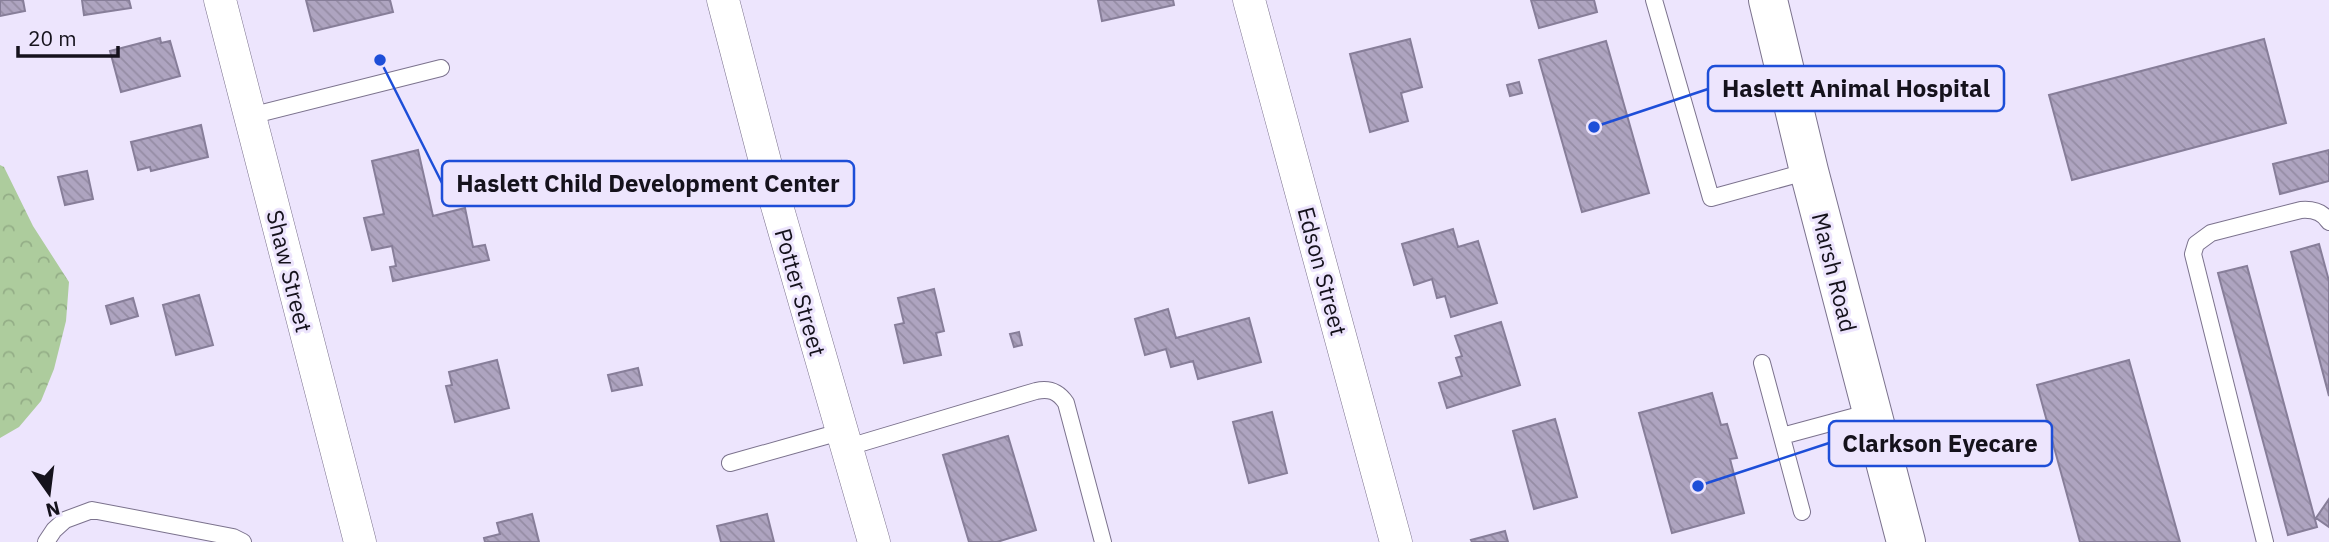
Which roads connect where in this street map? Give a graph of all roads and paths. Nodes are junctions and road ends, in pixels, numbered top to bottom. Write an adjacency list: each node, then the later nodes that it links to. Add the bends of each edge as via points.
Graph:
1 (220, 0): 7 (street, Shaw Street)
2 (723, 0): 13 (street, Potter Street)
3 (1249, 0): 21 (street, Edson Street)
4 (1654, 0): 8 (lane, via 1711,198)
5 (1768, 0): 8 (main road, Marsh Road)
6 (441, 68): 7 (lane)
7 (250, 116): 18 (street, Shaw Street)
8 (1809, 172): 11 (main road, Marsh Road)
9 (2329, 222): 23 (lane, via 2311,209 2301,210 2211,233 2196,244 2193,254)
10 (1762, 363): 12 (lane)
11 (1871, 412): 12 (lane); 22 (main road, Marsh Road)
12 (1782, 436): 15 (lane)
13 (843, 440): 14 (lane); 19 (street, Potter Street); 20 (lane, via 1036,391 1057,392 1066,403)
14 (730, 463)
15 (1802, 512)
16 (46, 542): 17 (lane, via 65,520 92,510)
17 (243, 542)
18 (359, 542)
19 (874, 542)
20 (1103, 542)
21 (1396, 542)
22 (1906, 542)
23 (2265, 542)

